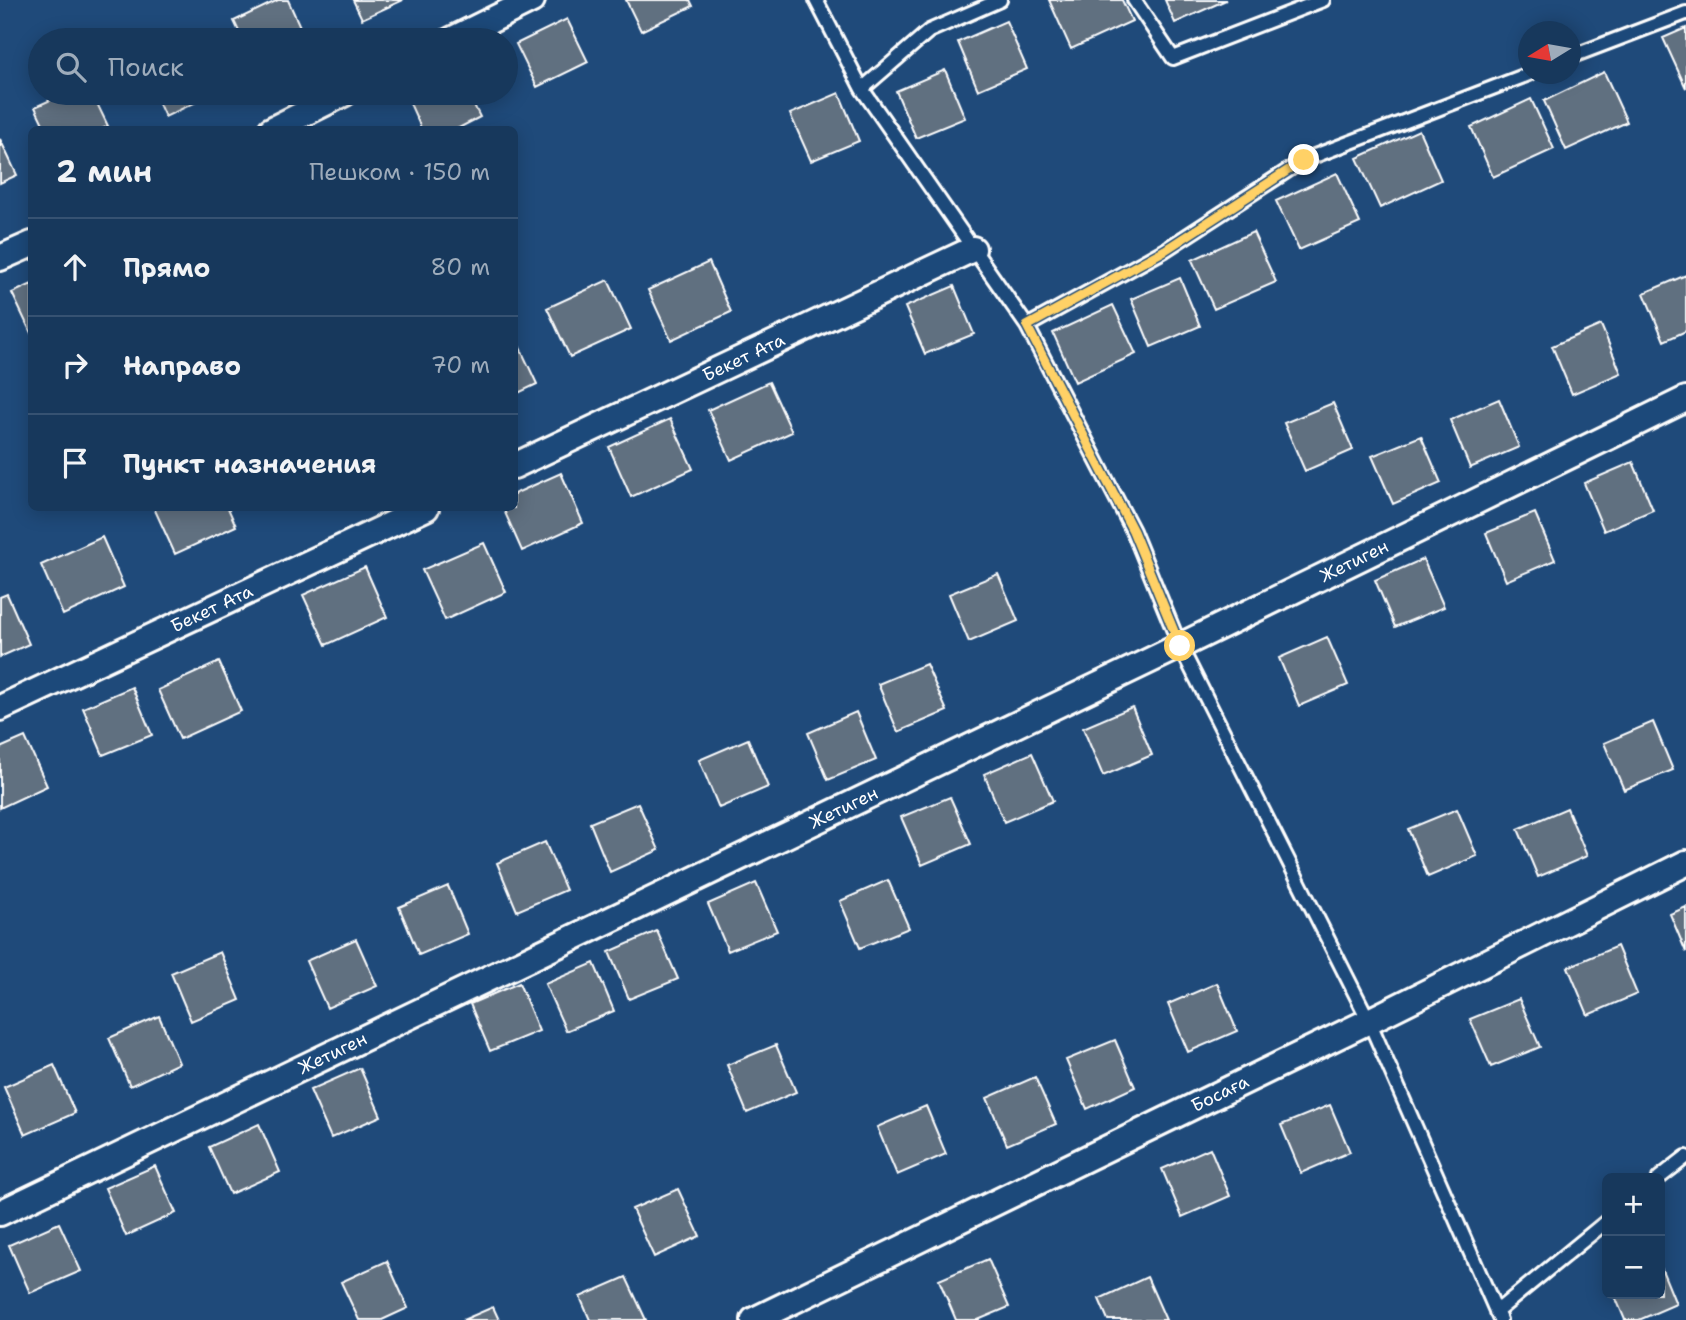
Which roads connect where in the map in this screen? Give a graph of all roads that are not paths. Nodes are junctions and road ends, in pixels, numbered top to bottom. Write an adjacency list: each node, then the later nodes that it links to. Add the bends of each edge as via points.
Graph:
1 (532, 0): 7 (street)
2 (816, 0): 10 (lane)
3 (1000, 0): 10 (lane, via 929,31)
4 (1134, 0): 5 (lane, via 1173,58)
5 (1324, 0)
6 (1686, 13): 8 (lane)
7 (475, 28)
8 (1581, 53)
9 (1518, 78): 16 (lane, via 1304,160 1165,250)
10 (862, 89): 14 (lane)
11 (321, 105): 12 (street)
12 (279, 126)
13 (28, 246): 15 (street)
14 (973, 249): 16 (lane); 18 (street, Бекет Ата)
15 (0, 258)
16 (1027, 326): 20 (lane, via 1133,531)
17 (1686, 399): 20 (street, Жетиген)
18 (518, 464)
19 (420, 511): 21 (street, Бекет Ата)
20 (1180, 646): 23 (lane); 26 (street, Жетиген)
21 (0, 708)
22 (1686, 863): 23 (street, Босаға)
23 (1369, 1021): 28 (lane); 29 (street, Босаға)
24 (1686, 1157): 25 (lane)
25 (1665, 1173)
26 (0, 1213)
27 (1602, 1225): 28 (lane)
28 (1498, 1316)
29 (759, 1319)

